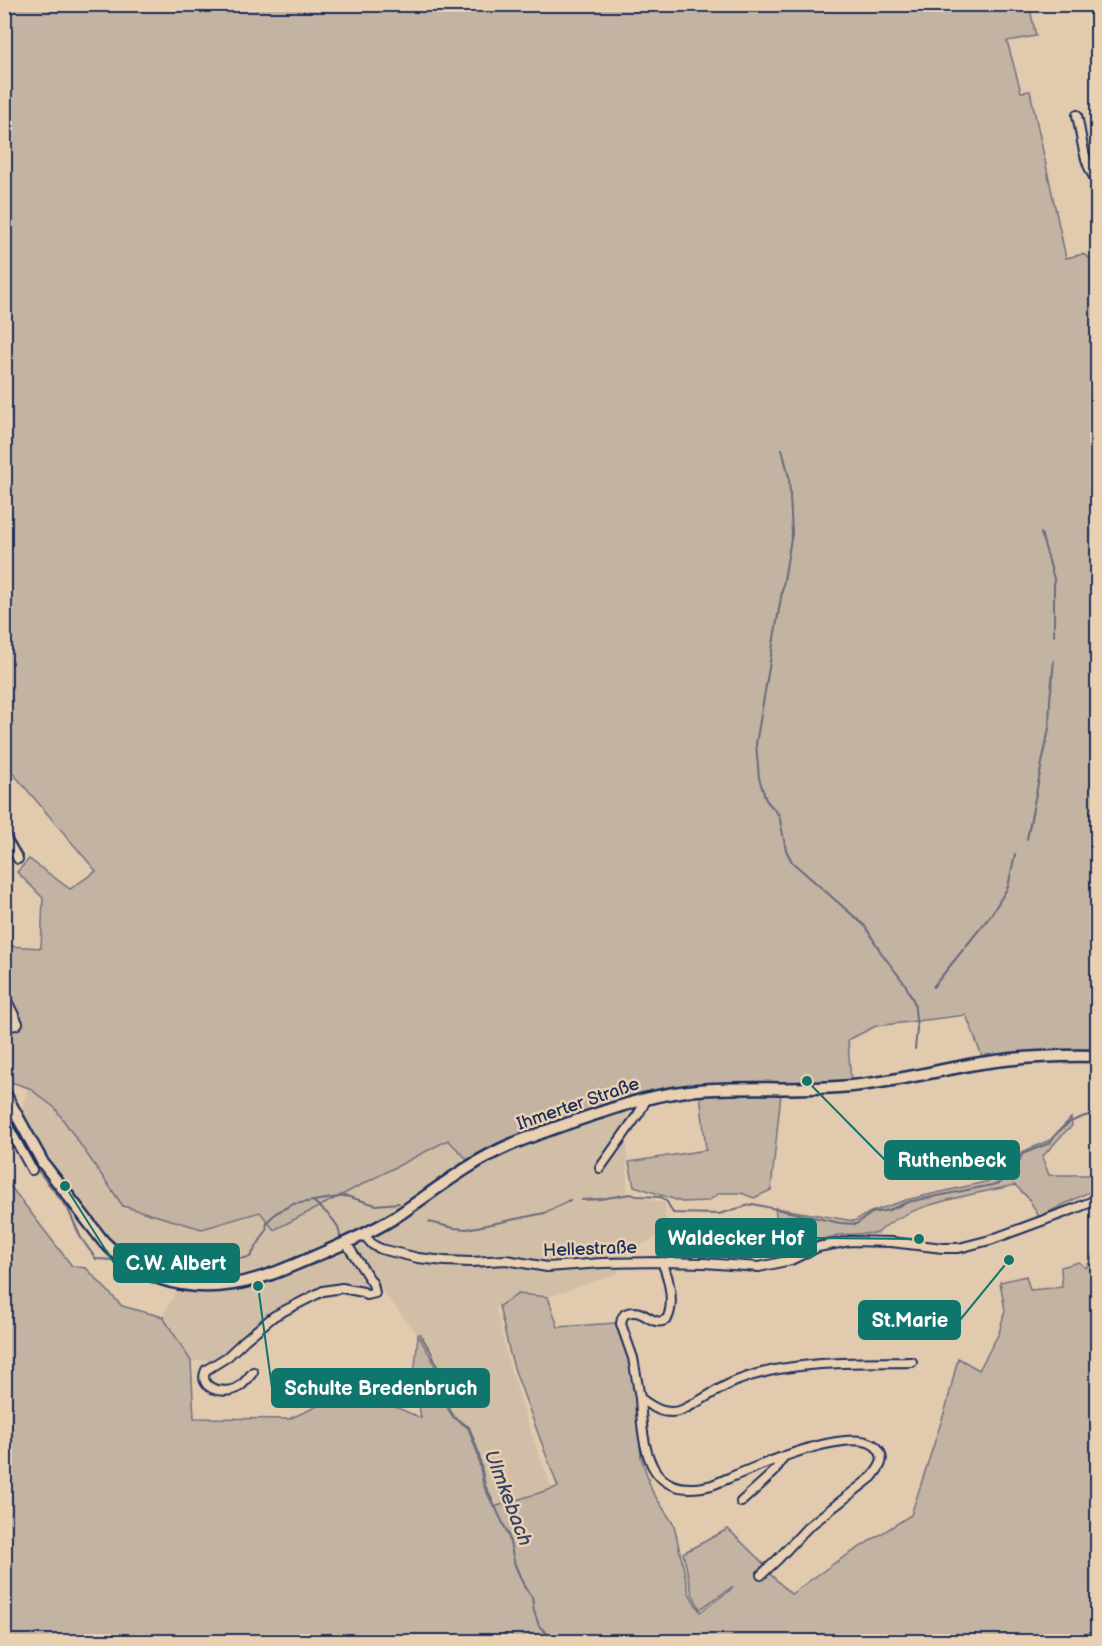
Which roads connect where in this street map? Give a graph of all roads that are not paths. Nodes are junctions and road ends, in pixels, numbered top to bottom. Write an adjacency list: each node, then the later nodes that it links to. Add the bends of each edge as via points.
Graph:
1 (1077, 116): 2 (street, via 1086,160)
2 (1098, 183)
3 (4, 835): 4 (street)
4 (18, 859)
5 (5, 921): 6 (street)
6 (4, 969)
7 (4, 990): 8 (street, via 18,1023)
8 (4, 1027)
9 (1098, 1056): 11 (main road, Ihmerter Straße, via 985,1062 850,1086 705,1089)
10 (4, 1092): 17 (main road, Ihmerter Straße, via 43,1163 103,1241 132,1267 152,1276 187,1285 232,1284 272,1274)
11 (647, 1098): 13 (street); 16 (main road, Ihmerter Straße, via 500,1149)
12 (4, 1119): 14 (street)
13 (600, 1168)
14 (32, 1170)
15 (1098, 1199): 18 (street, Hellestraße, via 959,1248 850,1241 818,1247 790,1260 759,1267)
16 (364, 1235): 17 (main road, Ihmerter Straße); 18 (street, Hellestraße, via 381,1250 445,1262 506,1260 547,1267)
17 (346, 1243): 20 (street, via 375,1293 345,1288 323,1291 266,1322 206,1370 203,1378 208,1386 229,1391 239,1387)
18 (662, 1262): 21 (street, via 669,1288 667,1319 656,1322 635,1311 625,1314 621,1321)
19 (912, 1362): 21 (street, via 841,1362 765,1372 730,1383 676,1413 663,1412)
20 (253, 1372)
21 (640, 1398): 22 (street, via 648,1458 658,1475 672,1485 705,1487)
22 (784, 1456): 23 (street, via 774,1472); 24 (street, via 857,1441 873,1445 882,1462 872,1477 808,1527)
23 (741, 1502)
24 (761, 1575)

